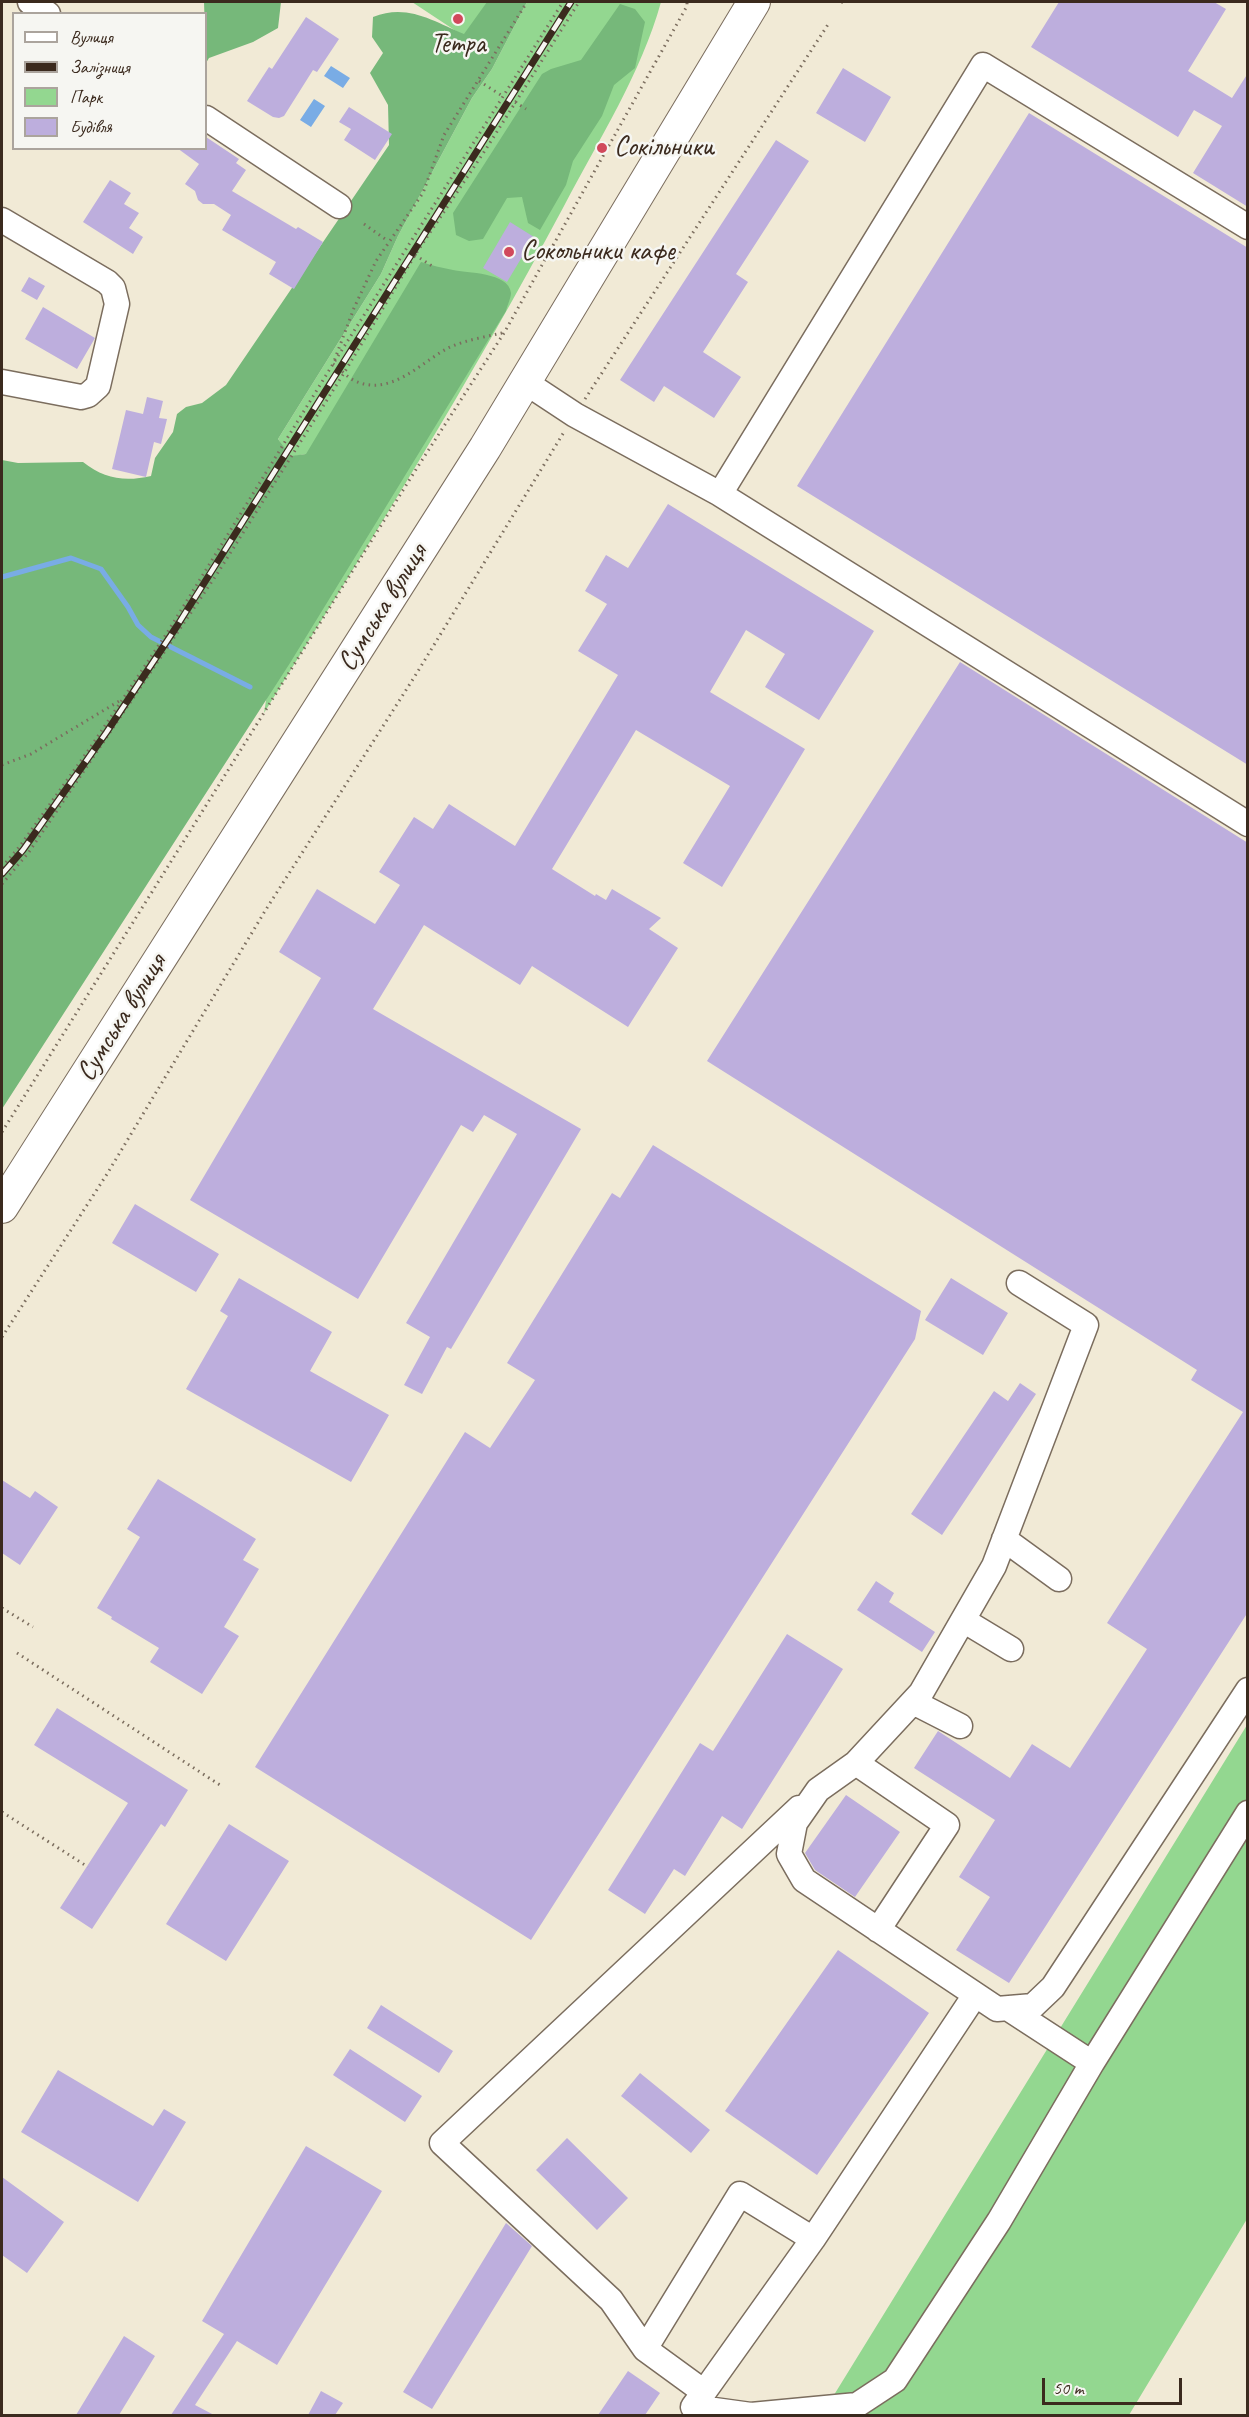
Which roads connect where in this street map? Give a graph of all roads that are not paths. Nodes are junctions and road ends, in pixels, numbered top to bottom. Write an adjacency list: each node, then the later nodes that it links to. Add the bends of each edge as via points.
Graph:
1 (30, 2): 3 (street)
2 (754, 2): 9 (main road, Сумська вулиця)
3 (45, 12)
4 (207, 119): 5 (street)
5 (339, 206)
6 (2, 220): 8 (street, via 107,282 117,304 98,386 88,395 74,397)
7 (1248, 228): 10 (street, via 983,65)
8 (2, 382)
9 (525, 382): 10 (street, via 575,415); 12 (main road, Сумська вулиця)
10 (720, 494): 11 (street)
11 (1248, 824)
12 (2, 1208)
13 (1019, 1282): 14 (street, via 1086,1324)
14 (1004, 1539): 15 (street); 16 (street)
15 (1059, 1579)
16 (963, 1620): 17 (street); 19 (street)
17 (1011, 1649)
18 (1248, 1690): 26 (street, via 1053,1987 1033,2006)
19 (913, 1702): 20 (street); 21 (street)
20 (960, 1726)
21 (856, 1763): 22 (street); 24 (street, via 946,1825)
22 (818, 1790): 24 (street, via 795,1823 789,1854 804,1880); 29 (street, via 442,2143 610,2300)
23 (1248, 1813): 27 (street)
24 (878, 1930): 25 (street)
25 (975, 1995): 26 (street, via 997,2009); 28 (street)
26 (1009, 2008): 27 (street)
27 (1092, 2063): 30 (street, via 999,2221 896,2380 857,2405 751,2415 693,2407)
28 (813, 2240): 29 (street, via 740,2194); 30 (street)
29 (645, 2349): 30 (street)
30 (704, 2392)

